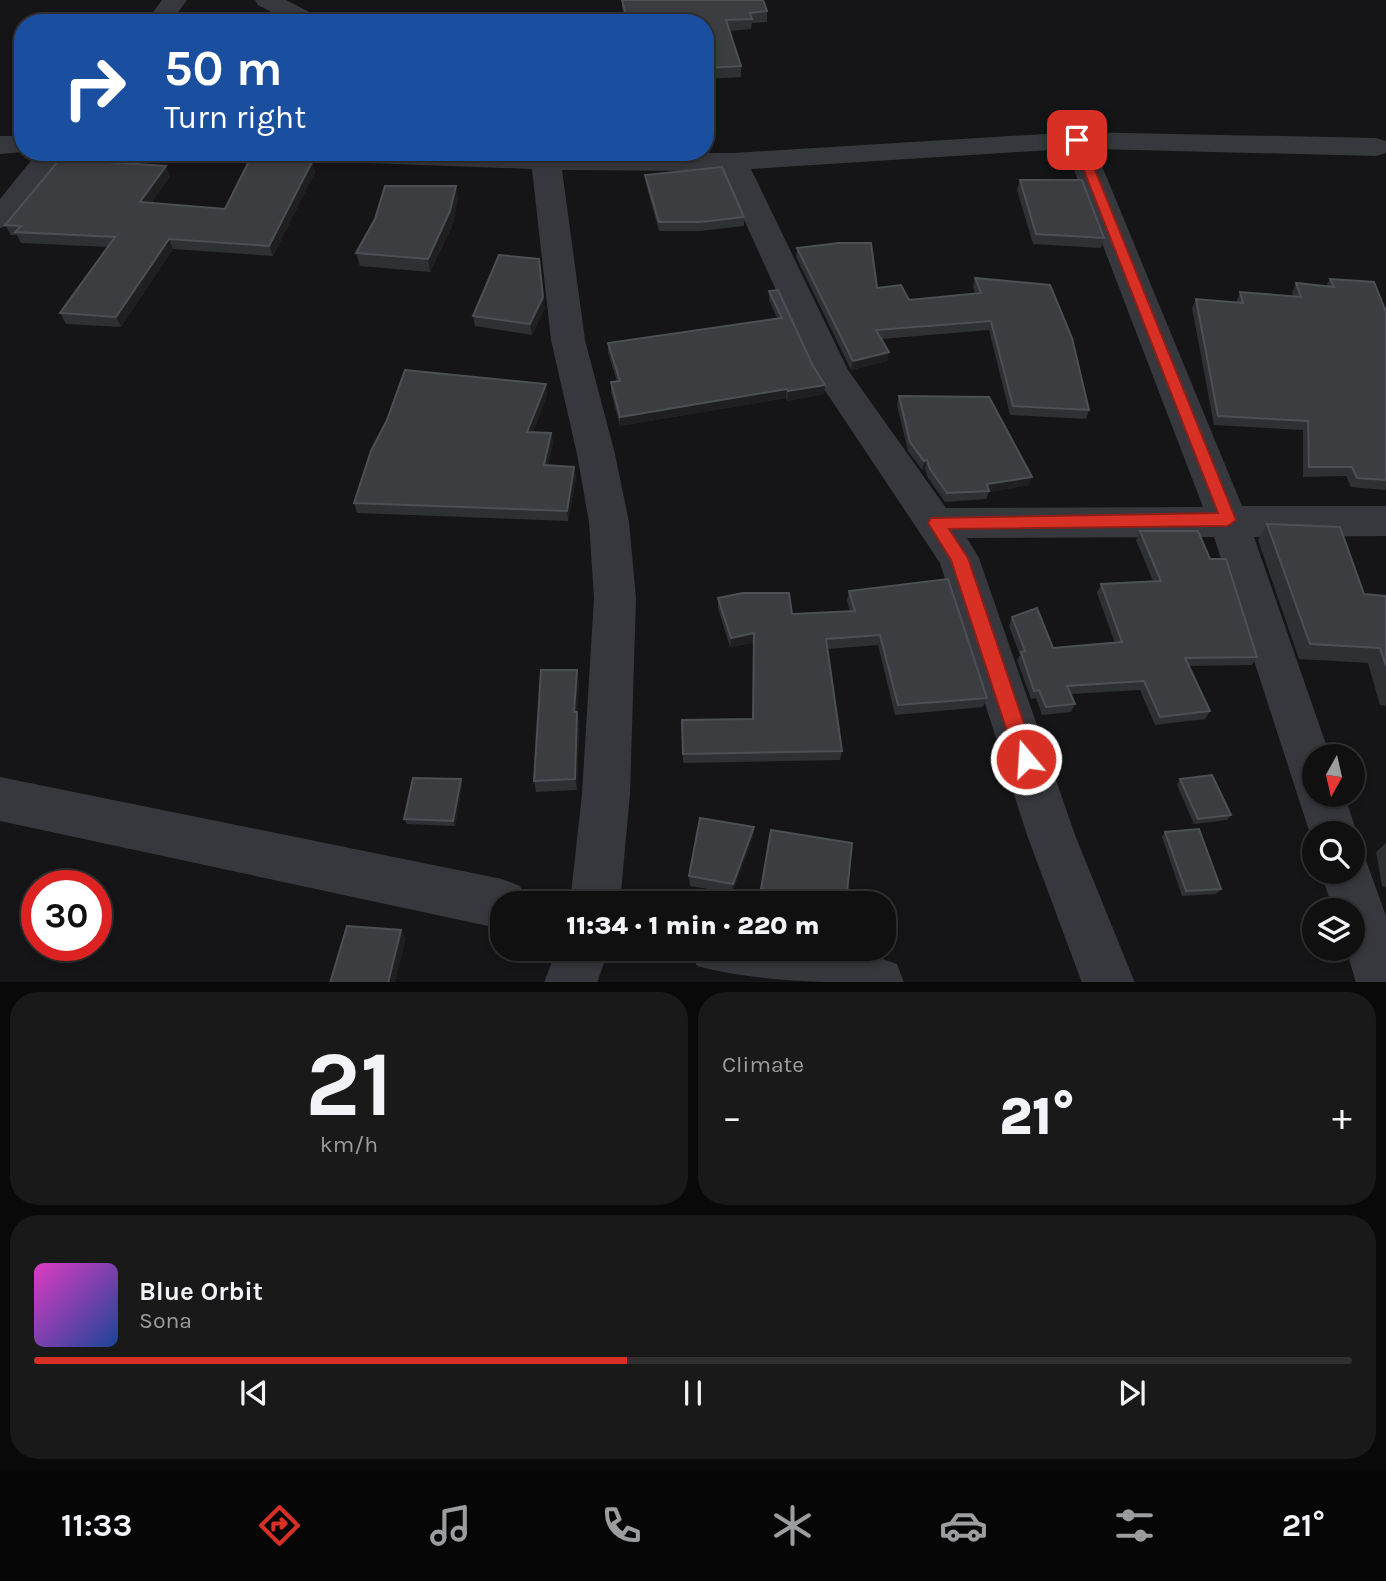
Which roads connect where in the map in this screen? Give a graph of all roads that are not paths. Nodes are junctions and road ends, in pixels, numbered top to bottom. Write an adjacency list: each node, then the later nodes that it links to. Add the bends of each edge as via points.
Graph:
1 (176, 0): 3 (street)
2 (267, 0): 4 (street)
3 (164, 14)
4 (294, 14)
5 (1077, 140): 6 (street); 10 (street); 12 (street)
6 (1383, 153)
7 (46, 161): 11 (street)
8 (547, 161): 18 (street, via 568,340 607,508 615,598 606,794)
9 (696, 161): 10 (street)
10 (733, 162): 14 (street, via 832,374)
11 (0, 219)
12 (1228, 520): 13 (street); 14 (street); 15 (street)
13 (1386, 521)
14 (936, 523): 24 (street, via 959,558 1051,835)
15 (1303, 744)
16 (0, 799): 19 (street)
17 (1350, 884): 25 (street)
18 (596, 891)
19 (490, 901)
20 (578, 961): 22 (street)
21 (777, 961): 23 (street)
22 (570, 982)
23 (878, 982)
24 (1109, 982)
25 (1383, 982)

